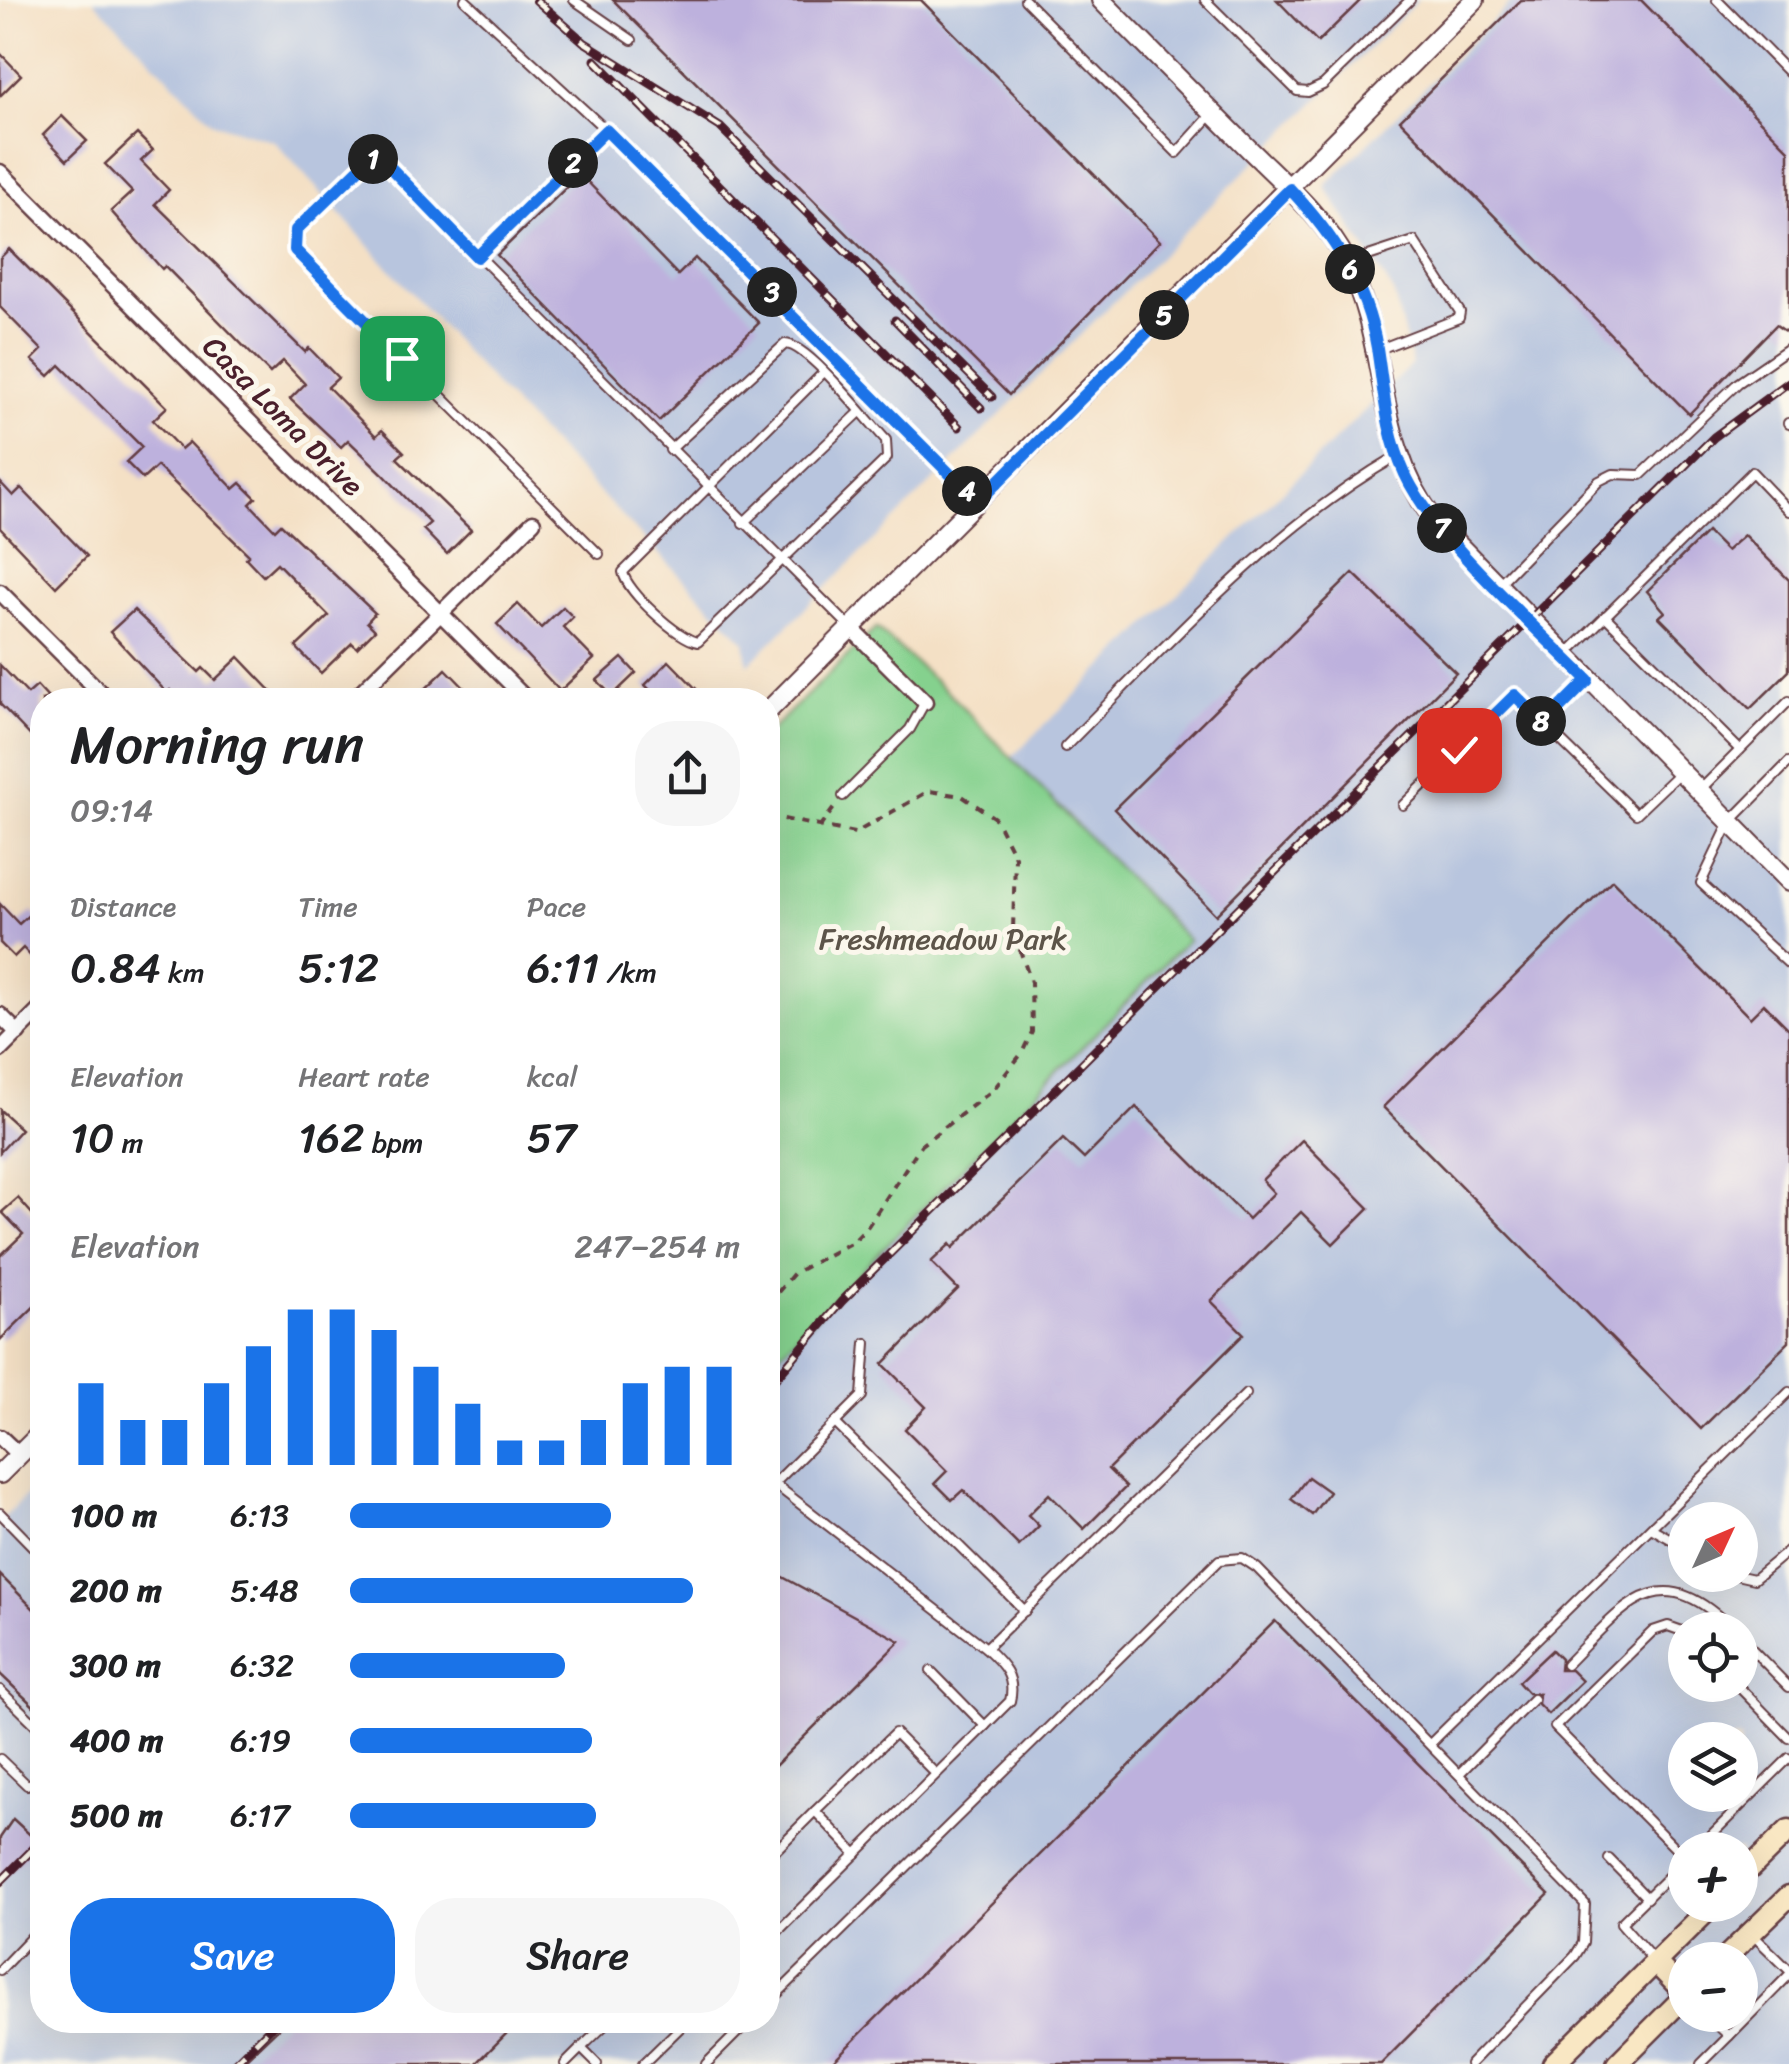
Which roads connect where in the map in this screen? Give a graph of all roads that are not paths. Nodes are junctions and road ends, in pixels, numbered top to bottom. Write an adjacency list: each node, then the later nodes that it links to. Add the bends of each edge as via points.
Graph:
1 (465, 0): 12 (lane)
2 (574, 0): 9 (lane)
3 (1025, 0): 11 (lane, via 1177,153)
4 (1101, 0): 11 (street)
5 (1205, 0): 6 (lane, via 1298,91 1308,92 1324,85)
6 (1410, 0)
7 (1475, 0): 14 (street)
8 (1717, 0): 10 (lane)
9 (632, 40)
10 (1789, 74)
11 (1214, 113): 14 (street)
12 (606, 130): 15 (lane); 24 (lane)
13 (0, 172): 32 (street, Casa Loma Drive)
14 (1290, 189): 16 (street); 24 (street)
15 (477, 257): 21 (lane); 28 (lane, via 384,161 374,159 296,230 292,244)
16 (1347, 262): 18 (street); 18 (lane, via 1414,241 1460,312 1459,318)
17 (1789, 348): 30 (lane, via 1738,383 1641,475 1598,481)
18 (1377, 350): 22 (street)
19 (823, 372): 20 (lane); 21 (lane, via 803,351 785,344); 23 (lane)
20 (860, 412): 27 (lane); 29 (lane, via 886,440 887,458)
21 (670, 450): 23 (lane)
22 (1397, 456): 30 (street, via 1418,498); 44 (lane, via 1349,484 1227,584)
23 (706, 486): 27 (lane); 29 (lane, via 628,563 623,572 632,591 686,640 698,642)
24 (978, 502): 34 (street)
25 (1789, 511): 33 (lane, via 1752,472)
26 (533, 522): 32 (street)
27 (743, 523): 29 (lane)
28 (599, 554)
29 (780, 562): 34 (lane)
30 (1497, 586): 35 (street)
31 (0, 592): 37 (street)
32 (440, 613): 38 (street); 39 (street, Casa Loma Drive)
33 (1606, 616): 35 (lane); 45 (lane)
34 (851, 628): 40 (street); 42 (street)
35 (1565, 656): 36 (street)
36 (1588, 680): 43 (lane); 47 (street)
37 (96, 688)
38 (365, 688)
39 (515, 688)
40 (780, 699)
41 (1789, 701): 45 (lane)
42 (925, 702): 49 (lane, via 910,728)
43 (1544, 724): 47 (lane, via 1636,814); 50 (lane, via 1515,695)
44 (1066, 747)
45 (1740, 750): 48 (lane)
46 (1789, 762): 51 (lane)
47 (1680, 772): 48 (street)
48 (1700, 791): 51 (street)
49 (843, 796)
50 (1403, 805)
51 (1730, 822): 52 (street); 53 (lane, via 1701,883)
52 (1789, 882)
53 (1789, 964)
54 (0, 1015): 56 (street)
55 (30, 1020): 56 (street)
56 (18, 1033): 57 (street)
57 (0, 1050)
58 (866, 1343): 61 (lane, via 862,1396)
59 (1789, 1392): 69 (lane)
60 (1246, 1394): 74 (lane)
61 (836, 1423): 65 (lane); 74 (lane)
62 (0, 1436): 64 (street)
63 (30, 1445): 64 (street)
64 (19, 1456): 66 (street)
65 (780, 1473)
66 (0, 1474)
67 (780, 1490): 77 (lane)
68 (2, 1520): 71 (lane)
69 (1651, 1528): 70 (lane); 90 (lane)
70 (1668, 1538)
71 (30, 1545)
72 (1789, 1550): 73 (lane)
73 (1758, 1576)
74 (1025, 1610): 77 (lane)
75 (1712, 1612): 79 (lane, via 1659,1590 1644,1593)
76 (1668, 1626): 99 (lane, via 1653,1631 1555,1727)
77 (986, 1648): 88 (lane, via 1004,1664 1013,1688 1010,1701)
78 (1758, 1655): 81 (lane)
79 (1566, 1665)
80 (931, 1671): 88 (lane)
81 (1775, 1672): 82 (lane); 83 (lane)
82 (1789, 1677)
83 (1789, 1687)
84 (0, 1690): 87 (lane)
85 (1533, 1699): 93 (lane)
86 (1754, 1702): 89 (lane)
87 (30, 1720)
88 (984, 1726): 94 (lane)
89 (1789, 1738)
90 (1431, 1743): 93 (lane); 117 (lane, via 1257,1568 1242,1558 1218,1560)
91 (1789, 1758): 98 (lane)
92 (0, 1759): 95 (lane)
93 (1460, 1773): 130 (lane, via 1576,1892 1586,1914 1583,1943 1574,1956)
94 (936, 1774): 96 (lane, via 895,1733); 101 (lane)
95 (30, 1784)
96 (816, 1812): 100 (lane); 101 (lane)
97 (1789, 1830): 103 (main road)
98 (1714, 1832)
99 (1668, 1842)
100 (780, 1846)
101 (856, 1854): 108 (lane)
102 (1609, 1859): 106 (lane)
103 (1758, 1860)
104 (1668, 1876): 106 (lane)
105 (1789, 1896): 109 (main road)
106 (1647, 1898): 112 (lane, via 1621,1923)
107 (1696, 1922): 112 (main road)
108 (780, 1929)
109 (1750, 1933): 111 (main road); 114 (lane)
110 (30, 1939): 113 (lane)
111 (1741, 1942)
112 (1655, 1962): 115 (main road); 131 (main road)
113 (0, 1970)
114 (1789, 1972): 116 (lane)
115 (1668, 1976)
116 (1779, 1985): 118 (lane); 124 (lane)
117 (780, 1991)
118 (1789, 1996)
119 (1668, 2012): 132 (main road)
120 (1725, 2032): 124 (lane)
121 (597, 2033): 125 (lane)
122 (675, 2033): 128 (lane)
123 (737, 2033): 129 (lane)
124 (1729, 2036): 133 (lane)
125 (581, 2048): 126 (lane); 127 (lane)
126 (565, 2064)
127 (596, 2064)
128 (643, 2064)
129 (706, 2064)
130 (1470, 2064)
131 (1552, 2064)
132 (1617, 2064)
133 (1701, 2064)

